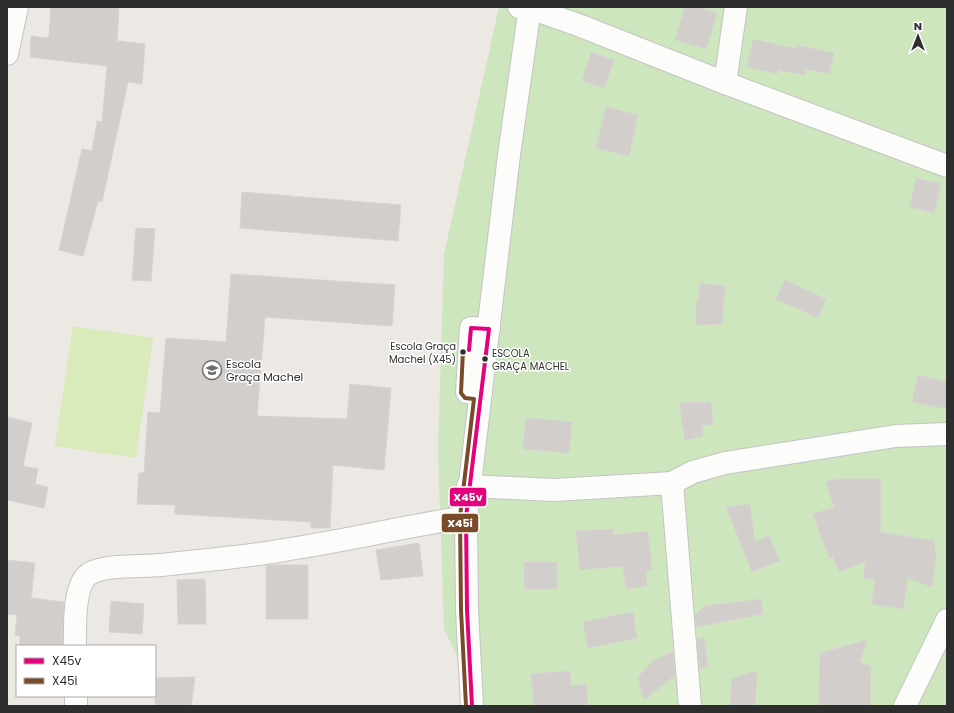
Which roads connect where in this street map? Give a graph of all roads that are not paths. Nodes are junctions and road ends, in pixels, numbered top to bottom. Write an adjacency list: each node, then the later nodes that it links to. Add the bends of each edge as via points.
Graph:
1 (17, 7): 4 (street)
2 (526, 7): 5 (street); 9 (street)
3 (736, 7): 5 (street)
4 (7, 54)
5 (725, 83): 6 (street)
6 (947, 166)
7 (947, 434): 8 (street, via 896,436 725,463 694,472)
8 (672, 483): 9 (street, via 554,490); 14 (street)
9 (468, 486): 10 (street)
10 (466, 517): 12 (street, via 401,527 290,550 152,566 112,567 89,574 80,585 74,625); 13 (street)
11 (947, 620): 15 (street)
12 (75, 645)
13 (472, 706)
14 (690, 706)
15 (905, 706)

